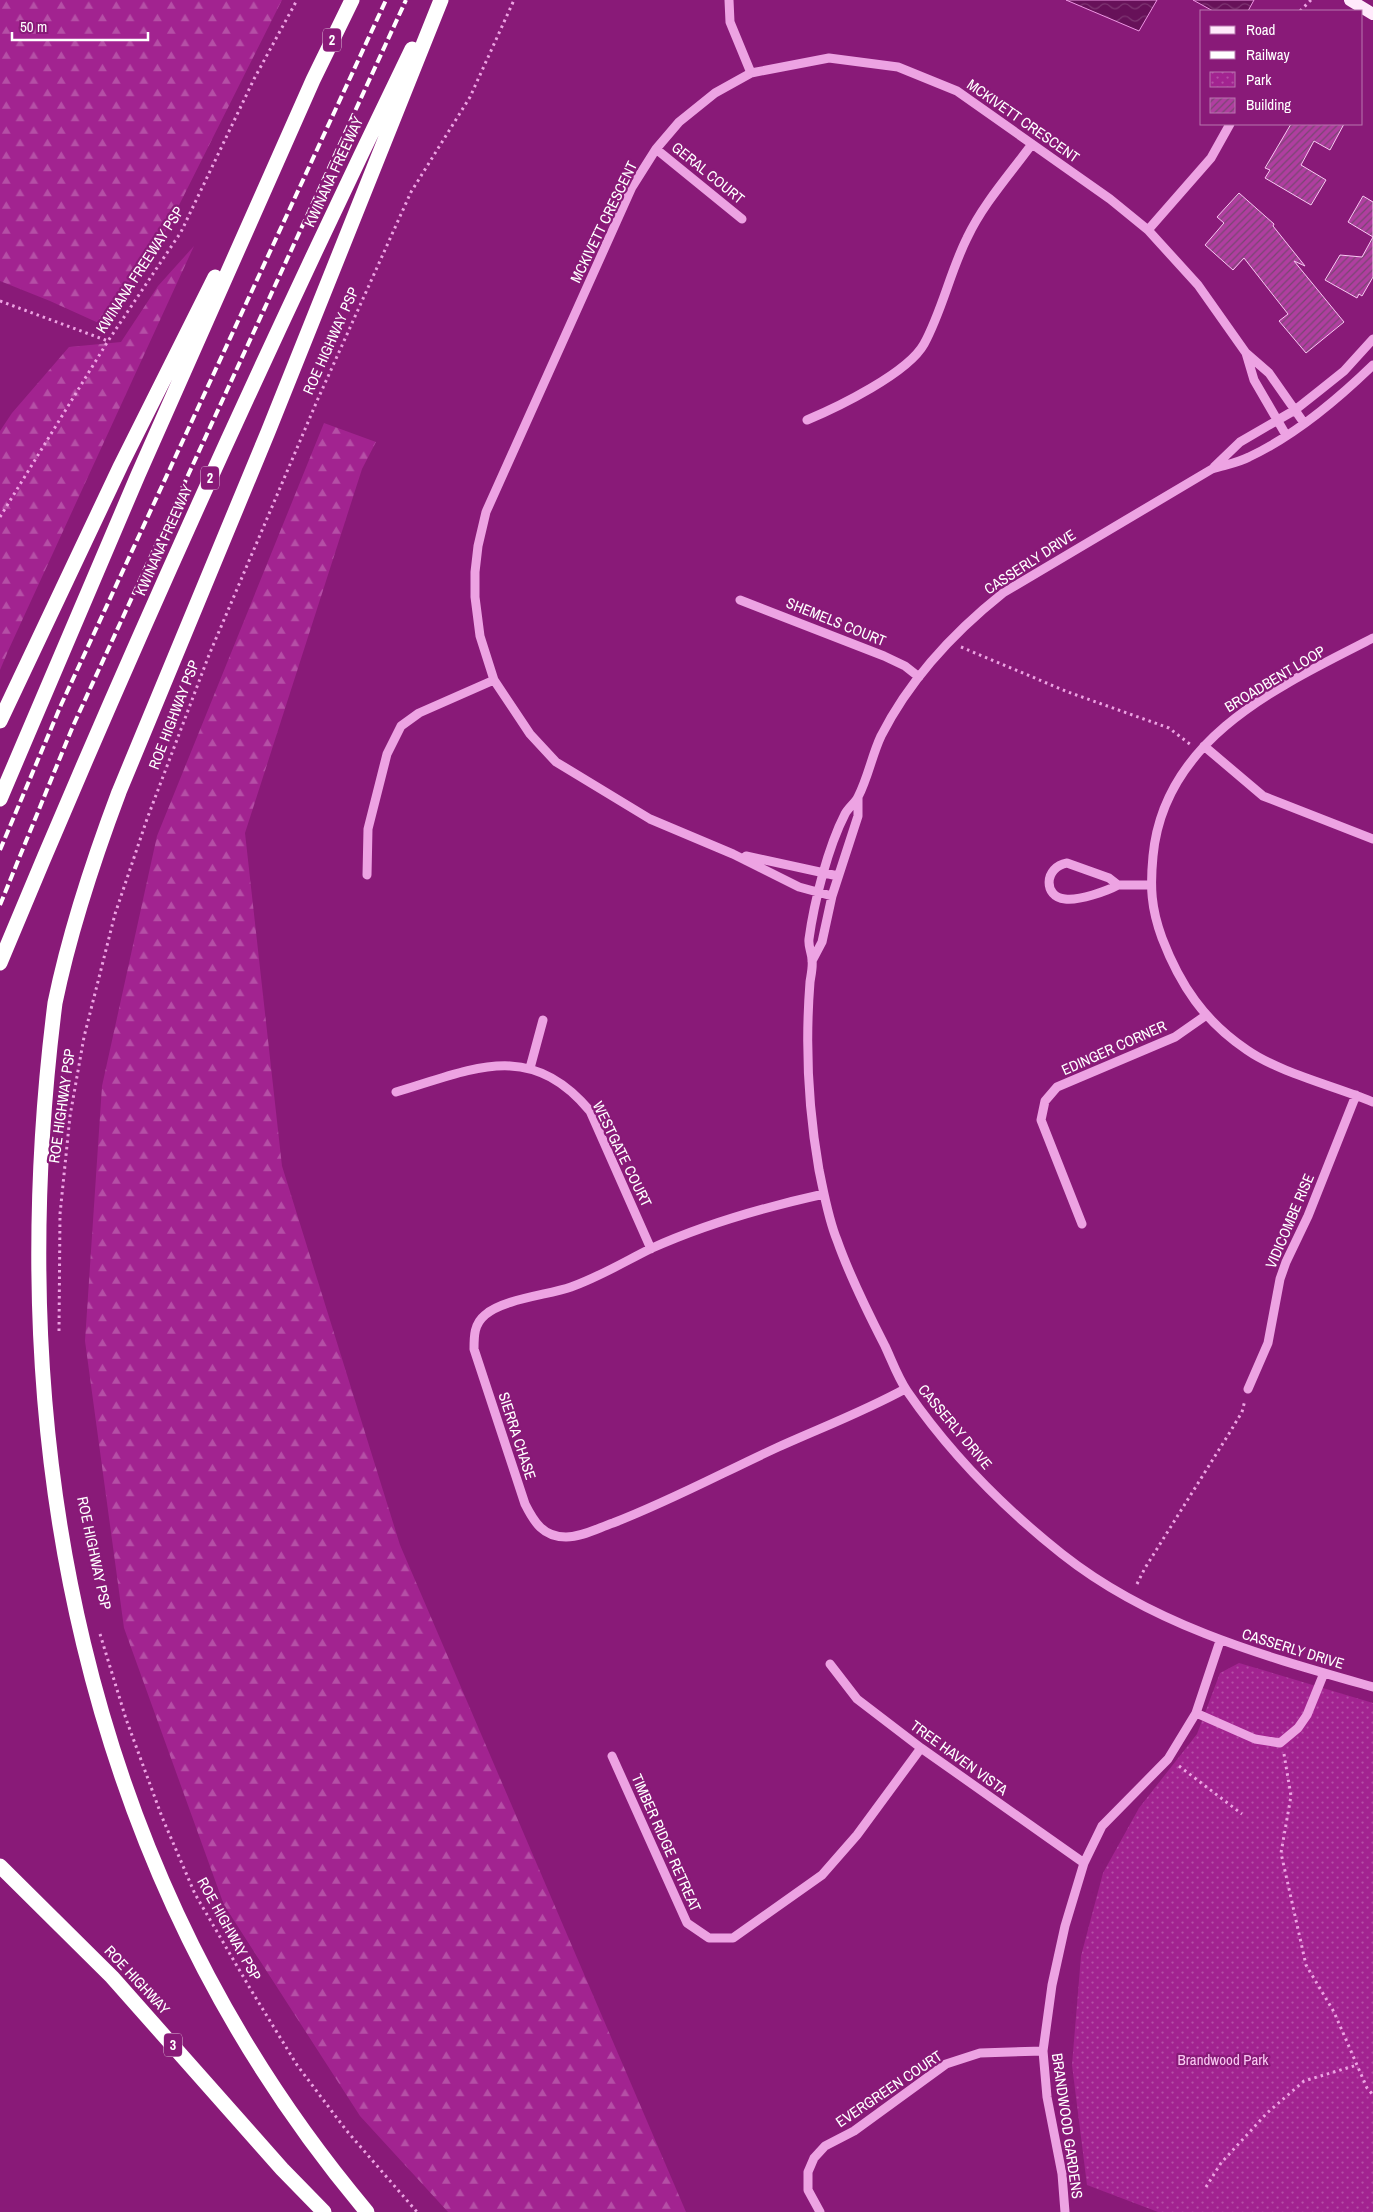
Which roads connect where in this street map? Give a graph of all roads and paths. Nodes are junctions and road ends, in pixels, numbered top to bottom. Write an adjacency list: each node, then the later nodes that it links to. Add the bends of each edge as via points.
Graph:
1 (297, 0): 20 (path, KWINANA FREEWAY PSP, via 254,79 181,232)
2 (352, 0): 12 (highway, 2)
3 (435, 0): 49 (highway, KWINANA FREEWAY / 2, via 231,431 78,774)
4 (441, 0): 57 (highway, via 100,843 68,949 51,1020 36,1111)
5 (514, 0): 60 (path, ROE HIGHWAY PSP, via 470,97 411,192 317,401 209,655 144,827 115,914 84,1037 70,1116 60,1214)
6 (729, 0): 11 (street, via 730,22)
7 (1311, 0): 9 (path)
8 (1350, 0): 10 (main road)
9 (1301, 10)
10 (1373, 14)
11 (751, 73): 14 (street, MCKIVETT CRESCENT, via 829,58 898,67 957,91); 15 (street, MCKIVETT CRESCENT, via 715,93 679,122)
12 (313, 80): 35 (highway, via 121,465); 38 (highway, 2, via 138,475)
13 (1229, 125): 17 (street, via 1211,158)
14 (1032, 144): 17 (street, MCKIVETT CRESCENT); 24 (street, via 967,238 923,346 908,363 842,405)
15 (656, 149): 16 (street, GERAL COURT); 34 (street, MCKIVETT CRESCENT, via 632,188 486,512 478,546 475,598 480,636)
16 (742, 220)
17 (1148, 230): 21 (street, MCKIVETT CRESCENT, via 1198,285)
18 (0, 301): 20 (path)
19 (1373, 339): 23 (street, CASSERLY DRIVE, via 1344,371)
20 (108, 342): 29 (path, KWINANA FREEWAY PSP)
21 (1246, 353): 23 (street, MCKIVETT CRESCENT, via 1269,373); 25 (street, MCKIVETT CRESCENT, via 1254,380)
22 (1373, 364): 26 (street, CASSERLY DRIVE, via 1350,388)
23 (1295, 410): 25 (street, CASSERLY DRIVE); 26 (street, MCKIVETT CRESCENT)
24 (807, 420)
25 (1277, 422): 27 (street, MCKIVETT CRESCENT); 28 (street, CASSERLY DRIVE, via 1240,442)
26 (1304, 423): 27 (street, CASSERLY DRIVE)
27 (1286, 435): 28 (street, CASSERLY DRIVE, via 1249,458)
28 (1212, 469): 32 (street, CASSERLY DRIVE, via 1003,593)
29 (0, 518)
30 (740, 600): 33 (street, SHEMELS COURT, via 884,656)
31 (1373, 638): 36 (street, BROADBENT LOOP, via 1240,712)
32 (951, 639): 33 (street, CASSERLY DRIVE); 36 (path, via 965,650 1042,682 1169,728)
33 (919, 677): 37 (street, CASSERLY DRIVE, via 881,736)
34 (494, 680): 40 (street, MCKIVETT CRESCENT, via 530,734 556,762 650,819); 42 (street, via 419,713 401,726 387,754 368,829)
35 (0, 721)
36 (1201, 748): 39 (street, via 1263,796); 45 (street, BROADBENT LOOP, via 1175,783 1163,808 1155,835)
37 (858, 797): 41 (street, CASSERLY DRIVE, via 845,813); 43 (street, CASSERLY DRIVE, via 858,816)
38 (0, 799)
39 (1373, 839)
40 (733, 854): 41 (street, MCKIVETT CRESCENT); 46 (street, MCKIVETT CRESCENT)
41 (823, 871): 43 (street, MCKIVETT CRESCENT); 46 (street, CASSERLY DRIVE)
42 (367, 875)
43 (838, 876): 47 (street, CASSERLY DRIVE)
44 (1118, 885): 44 (street, via 1065,899 1054,894 1049,883 1056,867 1067,863 1109,878); 45 (street)
45 (1150, 885): 50 (street, BROADBENT LOOP, via 1154,916 1169,957 1184,988)
46 (818, 893): 47 (street, MCKIVETT CRESCENT); 48 (street, CASSERLY DRIVE, via 808,944)
47 (832, 896): 48 (street, CASSERLY DRIVE, via 822,942)
48 (812, 961): 56 (street, CASSERLY DRIVE, via 806,1039 807,1073)
49 (0, 964)
50 (1205, 1016): 54 (street, BROADBENT LOOP, via 1248,1051 1288,1070); 58 (street, EDINGER CORNER, via 1176,1037 1057,1087 1045,1101 1041,1120)
51 (542, 1020): 52 (street)
52 (530, 1068): 53 (street, WESTGATE COURT, via 498,1065); 59 (street, WESTGATE COURT, via 554,1078 576,1094 590,1112)
53 (396, 1092)
54 (1356, 1095): 55 (street, BROADBENT LOOP); 62 (street, VIDICOMBE RISE, via 1308,1216 1286,1262 1268,1343)
55 (1373, 1102)
56 (824, 1194): 59 (street, SIERRA CHASE, via 768,1207); 61 (street, CASSERLY DRIVE, via 835,1237 865,1309)
57 (26, 1212)
58 (1082, 1224)
59 (652, 1249): 61 (street, SIERRA CHASE, via 571,1287 500,1306 478,1322 474,1349 525,1504 534,1522 546,1533 568,1537 584,1534 637,1513 878,1404)
60 (59, 1332)
61 (905, 1388): 65 (street, CASSERLY DRIVE, via 955,1451 1062,1554 1130,1599)
62 (1248, 1389): 63 (path, via 1242,1412)
63 (1137, 1584)
64 (99, 1629): 84 (path, ROE HIGHWAY PSP, via 132,1737 195,1894 298,2065 346,2130)
65 (1220, 1641): 67 (street, CASSERLY DRIVE); 69 (street, BRANDWOOD GARDENS)
66 (830, 1664): 72 (street, TREE HAVEN VISTA, via 857,1699)
67 (1324, 1673): 68 (street, CASSERLY DRIVE); 71 (street, via 1307,1715 1298,1728)
68 (1373, 1687)
69 (1196, 1713): 71 (street, via 1255,1739); 74 (street, BRANDWOOD GARDENS)
70 (93, 1728): 83 (highway, via 146,1866 201,1972 284,2105)
71 (1280, 1743): 79 (path, via 1291,1796 1281,1853 1289,1895 1306,1965 1334,2012)
72 (920, 1748): 73 (street, TIMBER RIDGE RETREAT, via 822,1875 733,1938 709,1938 688,1923); 76 (street, TREE HAVEN VISTA)
73 (612, 1756)
74 (1168, 1758): 75 (path); 76 (street, BRANDWOOD GARDENS, via 1102,1826)
75 (1242, 1814)
76 (1084, 1863): 78 (street, BRANDWOOD GARDENS, via 1064,1926)
77 (0, 1866): 82 (highway, ROE HIGHWAY / 3, via 112,1977)
78 (1043, 2051): 85 (street, EVERGREEN COURT, via 980,2053 946,2064 854,2131 825,2146 814,2158 808,2172 808,2190); 86 (street, BRANDWOOD GARDENS)
79 (1357, 2065): 80 (path); 81 (path, via 1304,2081 1261,2119 1221,2163)
80 (1373, 2096)
81 (1206, 2187)
82 (324, 2212)
83 (367, 2212)
84 (417, 2212)
85 (820, 2212)
86 (1065, 2212)

